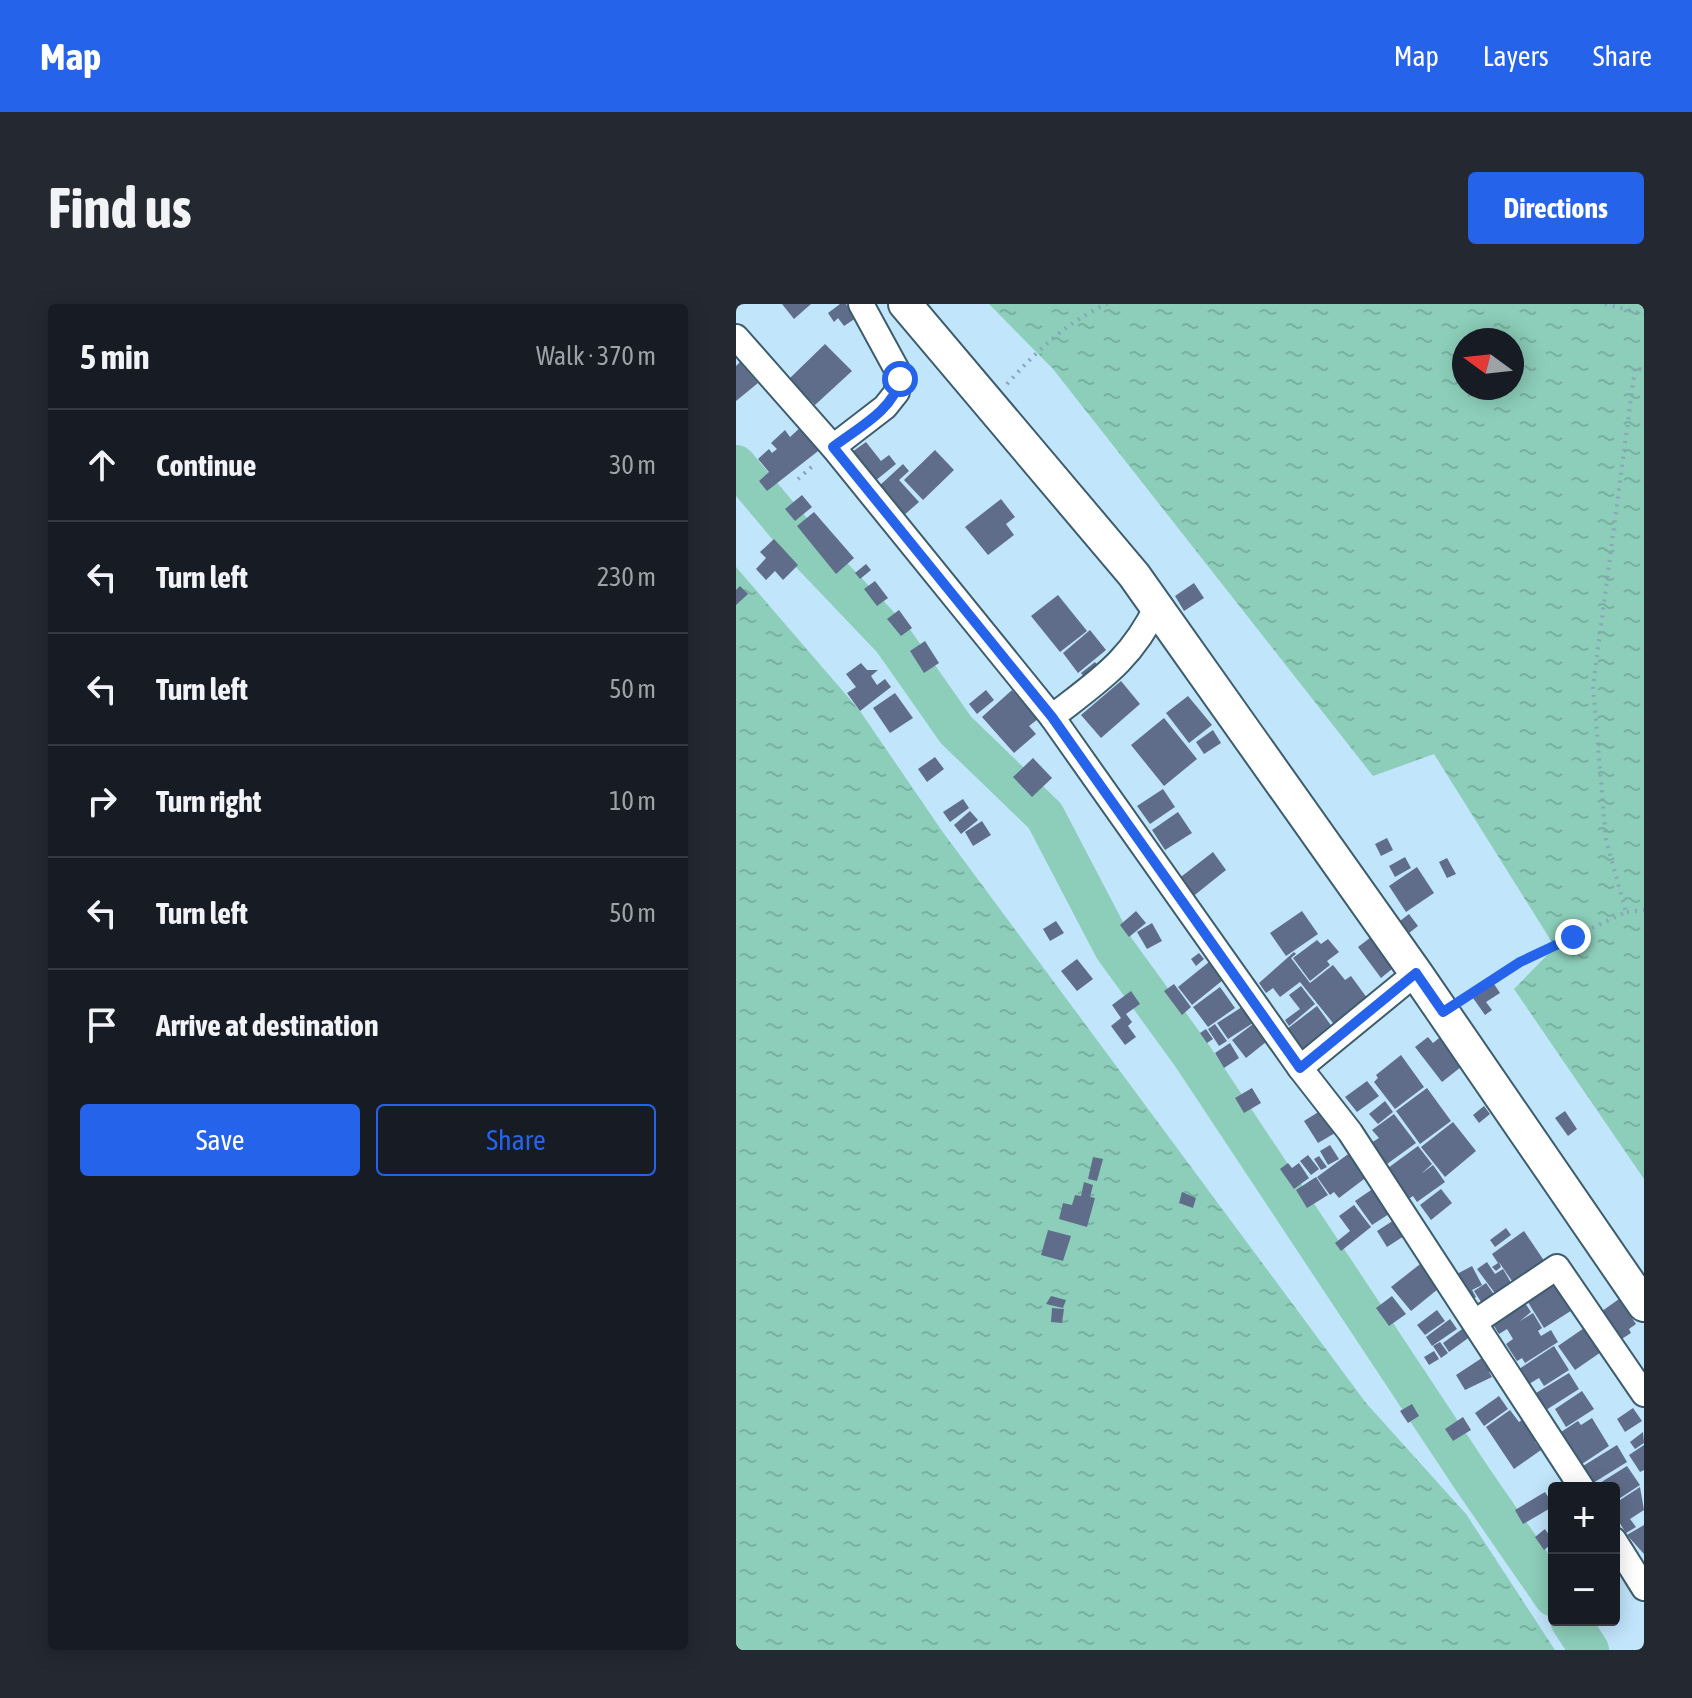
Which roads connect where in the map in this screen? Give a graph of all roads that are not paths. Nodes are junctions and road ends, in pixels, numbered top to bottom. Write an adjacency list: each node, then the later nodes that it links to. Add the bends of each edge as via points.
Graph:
1 (861, 304): 4 (street, via 897,370 897,392)
2 (905, 304): 5 (street)
3 (736, 337): 4 (street)
4 (833, 447): 6 (street)
5 (1157, 606): 6 (street, via 1141,640); 7 (street)
6 (1052, 717): 8 (street)
7 (1416, 973): 8 (street); 9 (street)
8 (1300, 1068): 10 (street, via 1350,1132)
9 (1644, 1305)
10 (1475, 1322): 11 (street, via 1557,1267); 12 (street)
11 (1644, 1394)
12 (1578, 1482)
13 (1620, 1550): 14 (street)
14 (1644, 1588)

